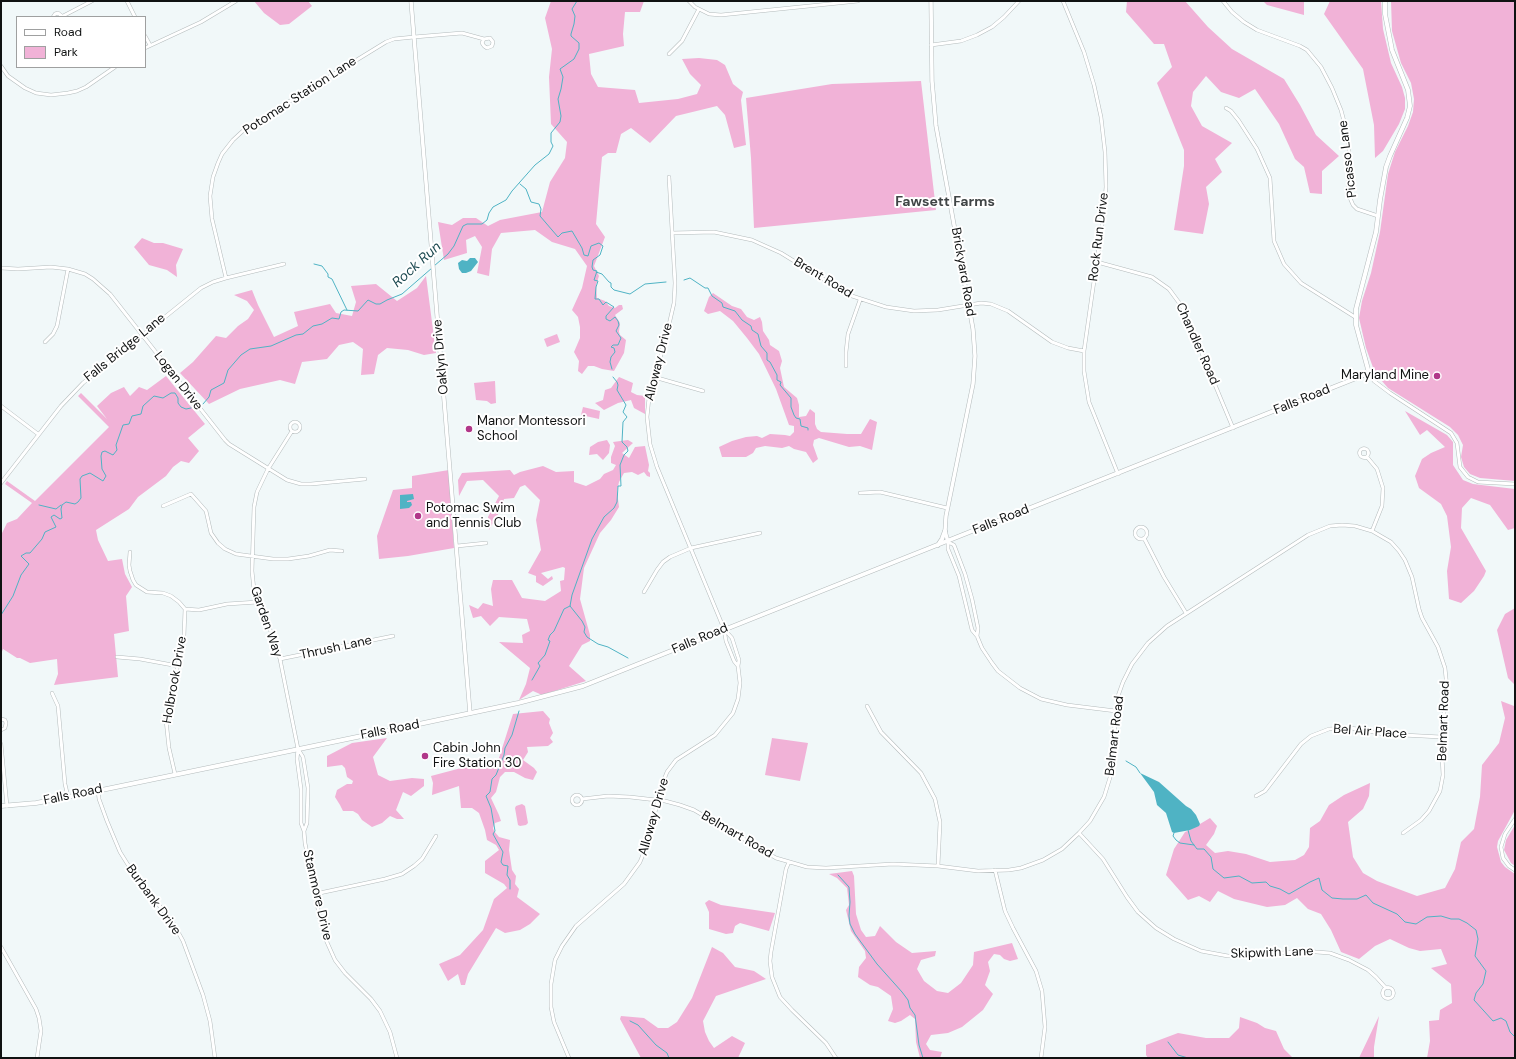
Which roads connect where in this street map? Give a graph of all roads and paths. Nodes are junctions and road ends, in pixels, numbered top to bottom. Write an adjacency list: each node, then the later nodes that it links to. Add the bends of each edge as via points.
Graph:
1 (92, 1): 14 (street)
2 (127, 1): 15 (street)
3 (236, 1): 20 (street, via 202,22)
4 (411, 1): 16 (street, Oaklyn Drive)
5 (689, 1): 12 (street)
6 (858, 1): 12 (street, via 721,15 709,14)
7 (931, 1): 19 (street, Brickyard Road)
8 (1019, 1): 19 (street, via 992,27 977,35 961,41)
9 (1063, 1): 29 (street, Rock Run Drive, via 1084,52 1101,117 1106,187)
10 (1223, 1): 27 (street, Picasso Lane, via 1244,22 1266,34 1300,46 1317,61 1332,88 1345,125 1349,149 1350,198 1360,211)
11 (1385, 1): 27 (main road, via 1392,50 1408,90 1410,106 1390,156)
12 (699, 9): 22 (street, via 682,42)
13 (54, 16): 14 (street, via 57,13)
14 (63, 16)
15 (134, 16)
16 (414, 37): 18 (street, Potomac Station Lane, via 462,33); 33 (street, Potomac Station Lane, via 394,39 378,46 246,128 222,154 213,177 210,198 212,219); 63 (street, Oaklyn Drive)
17 (146, 38): 20 (street)
18 (484, 39)
19 (931, 45): 35 (street, Brickyard Road, via 936,126)
20 (150, 46): 21 (street)
21 (146, 48)
22 (669, 54)
23 (1, 66): 24 (street, via 8,76 25,88 51,95 77,91)
24 (113, 68)
25 (1226, 108): 36 (street, via 1232,111 1257,149 1270,178 1274,241 1284,264 1301,283)
26 (669, 177): 28 (street, Alloway Drive)
27 (1378, 216): 36 (main road)
28 (672, 233): 34 (street, Brent Road, via 714,232 752,240 781,253); 42 (street, Alloway Drive, via 674,302)
29 (1097, 262): 39 (street, Rock Run Drive); 45 (street, Chandler Road, via 1152,277 1170,288 1183,308)
30 (284, 264): 33 (street, Falls Bridge Lane)
31 (1, 268): 32 (street, Logan Drive)
32 (68, 269): 37 (street, Logan Drive, via 85,274 101,285); 38 (street, via 57,326)
33 (226, 278): 37 (street, Falls Bridge Lane, via 201,288)
34 (860, 300): 35 (street, Brent Road, via 914,311); 40 (street, via 848,334)
35 (969, 306): 39 (street, Brent Road, via 981,303 999,306 1052,342); 56 (street, Brickyard Road, via 975,344 975,369)
36 (1355, 317): 41 (main road)
37 (142, 335): 47 (street, Falls Bridge Lane, via 83,383); 49 (street, Logan Drive, via 225,440)
38 (45, 342)
39 (1084, 351): 50 (street, Rock Run Drive, via 1084,371 1090,402)
40 (846, 366)
41 (1369, 373): 45 (main road, Falls Road); 53 (street, via 1390,394 1451,433 1457,443 1460,467 1468,477 1478,482)
42 (654, 377): 43 (street); 65 (street, Alloway Drive, via 647,417 650,444)
43 (703, 391)
44 (1, 406): 47 (street)
45 (1233, 428): 50 (main road, Falls Road)
46 (292, 431): 49 (street, Garden Way)
47 (38, 434): 52 (street, Falls Bridge Lane)
48 (1367, 457): 58 (street, via 1377,469 1384,488 1382,506)
49 (268, 469): 51 (street, Logan Drive, via 287,480 301,484); 68 (street, Garden Way, via 255,499)
50 (1118, 474): 61 (main road, Falls Road)
51 (365, 479)
52 (1, 482)
53 (1515, 484)
54 (860, 492): 56 (street, via 880,492)
55 (163, 506): 68 (street, via 191,494 206,511 211,533 218,543 236,554)
56 (948, 508): 57 (street, Brickyard Road)
57 (945, 531): 61 (street, Brickyard Road); 64 (main road)
58 (1372, 531): 72 (street, Belmart Road, via 1342,525 1316,531); 86 (street, Belmart Road, via 1391,542 1405,560 1412,577 1419,609 1441,654 1447,688)
59 (760, 533): 65 (street)
60 (1144, 538): 72 (street)
61 (948, 542): 64 (main road, Falls Road); 75 (street, Brickyard Road, via 972,630); 75 (street, Brickyard Road, via 954,545 965,574 978,628)
62 (486, 543): 63 (street)
63 (457, 546): 83 (street, Oaklyn Drive)
64 (937, 546): 73 (main road, Falls Road)
65 (691, 548): 69 (street, via 663,562); 73 (street, Alloway Drive)
66 (342, 551): 68 (street, via 330,550 288,559)
67 (130, 552): 71 (street, via 130,571 136,585 147,592 171,596)
68 (253, 556): 70 (street, Garden Way, via 252,581)
69 (644, 592)
70 (258, 602): 71 (street, via 227,604 199,610); 77 (street, Garden Way)
71 (185, 609): 78 (street, Holbrook Drive, via 184,636)
72 (1186, 613): 82 (street, Belmart Road, via 1158,633 1138,655 1123,682)
73 (724, 629): 79 (street, Alloway Drive, via 726,641); 79 (street, Alloway Drive, via 732,638 739,660); 83 (main road, Falls Road, via 583,686)
74 (392, 636): 77 (street, Thrush Lane)
75 (976, 636): 82 (street, Brickyard Road, via 998,671 1031,694 1067,705)
76 (117, 657): 78 (street)
77 (280, 659): 88 (street, Garden Way)
78 (178, 666): 89 (street, Holbrook Drive, via 166,720)
79 (738, 666): 94 (street, Alloway Drive, via 740,688 733,713 715,735 676,760 663,780)
80 (52, 694): 92 (street, via 58,706)
81 (867, 706): 103 (street, via 881,732 921,773 935,799 940,822)
82 (1116, 711): 99 (street, Belmart Road, via 1114,758 1109,783 1097,810)
83 (470, 713): 88 (main road, Falls Road)
84 (1, 719): 85 (street, via 5,720 6,725)
85 (1, 730)
86 (1441, 737): 91 (street, Bel Air Place, via 1384,734 1351,728 1329,729 1311,736 1301,744 1265,791); 100 (street, Belmart Road, via 1443,775 1440,791 1429,811)
87 (1, 744): 96 (street)
88 (298, 749): 89 (main road, Falls Road); 98 (street, Stanmore Drive, via 301,823); 98 (street, Stanmore Drive, via 303,757 308,788 307,823)
89 (175, 774): 90 (main road, Falls Road)
90 (98, 790): 92 (main road, Falls Road); 110 (street, Burbank Drive, via 107,822 120,852 135,876 172,921 183,941 203,995 210,1021)
91 (1256, 796)
92 (68, 797): 96 (main road, Falls Road)
93 (582, 799): 94 (street, Belmart Road, via 608,796)
94 (658, 800): 102 (street, Belmart Road, via 694,810 764,852); 113 (street, Alloway Drive, via 648,842 638,866 621,887 576,926 555,960 551,1007 554,1023)
95 (1, 806): 96 (main road, Falls Road)
96 (7, 806)
97 (1515, 819): 105 (street, via 1505,834 1501,847 1503,858)
98 (304, 831): 106 (street, Stanmore Drive)
99 (1079, 833): 104 (street, Belmart Road, via 1062,849 1043,860 1021,868); 108 (street, Skipwith Lane, via 1104,859 1138,912 1174,939 1201,950 1228,956 1303,951 1330,953 1369,971)
100 (1403, 833)
101 (436, 836): 106 (street, via 422,859 402,874)
102 (789, 862): 103 (street, Belmart Road, via 807,867 826,868 893,864); 114 (street, via 771,952 772,977 780,997 826,1043)
103 (938, 866): 104 (street, Belmart Road, via 978,871)
104 (995, 870): 115 (street, via 1005,911 1036,971 1042,991 1045,1027)
105 (1515, 870)
106 (315, 894): 112 (street, Stanmore Drive, via 326,940 345,973 380,1011 390,1032)
107 (1, 947): 109 (street, via 39,1018 41,1031)
108 (1386, 988)
109 (38, 1058)
110 (215, 1058)
111 (392, 1058): 112 (street)
112 (396, 1058)
113 (569, 1058)
114 (836, 1058)
115 (1041, 1058)

